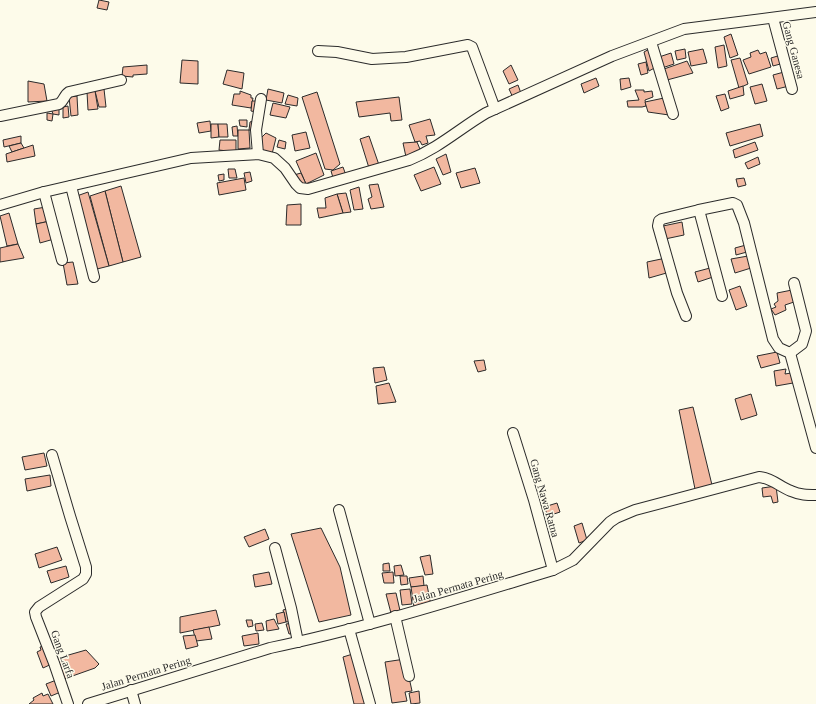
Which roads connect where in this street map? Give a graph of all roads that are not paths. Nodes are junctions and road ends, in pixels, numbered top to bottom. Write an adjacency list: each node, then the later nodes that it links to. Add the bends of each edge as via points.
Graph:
1 (816, 12): 2 (street)
2 (773, 18): 3 (street, via 684,29); 6 (street, Gang Ganesa)
3 (651, 42): 8 (street, via 612,56); 9 (street)
4 (318, 51): 8 (street, via 372,59 406,57 468,45 472,47)
5 (121, 80): 10 (street, via 69,92 59,104)
6 (792, 89)
7 (261, 99): 11 (street, via 256,130)
8 (495, 109): 11 (street, via 470,122 449,139 409,160 308,189 300,188 274,158)
9 (673, 114)
10 (0, 116)
11 (258, 154): 12 (street, via 192,158)
12 (71, 186): 13 (street); 17 (street)
13 (44, 192): 14 (street); 16 (street)
14 (0, 205)
15 (699, 210): 19 (street); 20 (street, via 662,219 658,226); 21 (street, via 725,204 737,205 744,223 773,339 779,348)
16 (62, 260)
17 (94, 277)
18 (794, 283): 21 (street, via 806,331 802,344)
19 (722, 296)
20 (686, 316)
21 (790, 354): 23 (street)
22 (513, 433): 28 (street, Gang Nawa Ratna)
23 (816, 448)
24 (52, 454): 35 (street, Gang Larfa, via 86,574 83,579 39,607 35,613)
25 (816, 495): 28 (street, Jalan Permata Pering, via 790,491 769,479 759,477 635,510 610,522 573,560)
26 (339, 510): 30 (street)
27 (275, 548): 32 (street)
28 (553, 570): 29 (street, Jalan Permata Pering)
29 (395, 616): 30 (street, Jalan Permata Pering); 33 (street)
30 (370, 624): 31 (street, Jalan Permata Pering)
31 (350, 629): 32 (street, Jalan Permata Pering); 38 (street)
32 (298, 642): 34 (street, Jalan Permata Pering)
33 (409, 676)
34 (131, 690): 36 (street, Jalan Permata Pering); 37 (street)
35 (68, 704)
36 (88, 704)
37 (135, 704)
38 (370, 704)

